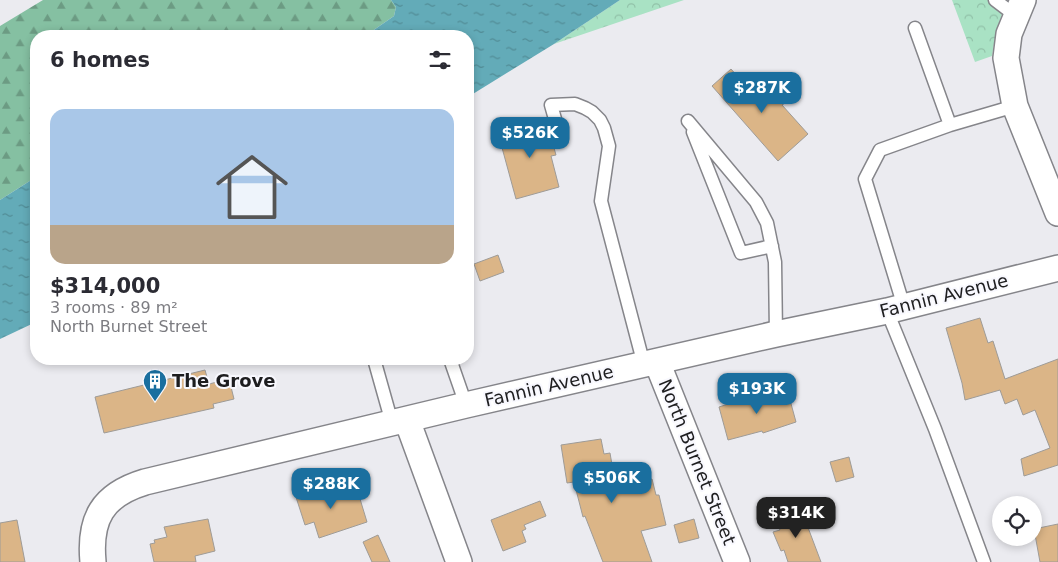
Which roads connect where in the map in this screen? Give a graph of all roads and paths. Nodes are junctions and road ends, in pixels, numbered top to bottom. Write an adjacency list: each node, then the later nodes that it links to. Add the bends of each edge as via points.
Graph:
1 (995, 0): 2 (lane)
2 (1019, 8): 4 (street, via 1009,34 1006,58)
3 (915, 28): 5 (lane)
4 (1015, 106): 5 (lane); 7 (street)
5 (950, 125): 10 (lane, via 880,150 865,178)
6 (558, 133): 12 (lane, via 550,105 575,104 585,108 604,128 609,146 601,201)
7 (1058, 213)
8 (772, 246): 8 (lane, via 770,230 756,202 688,121 741,253); 11 (lane, via 776,277)
9 (1058, 268): 10 (street, Fannin Avenue)
10 (895, 309): 11 (street, Fannin Avenue); 20 (lane)
11 (776, 334): 12 (street, Fannin Avenue)
12 (650, 364): 15 (street, Fannin Avenue); 19 (street, North Burnet Street)
13 (376, 365): 16 (lane)
14 (452, 365): 15 (lane)
15 (466, 405): 16 (street, Fannin Avenue)
16 (399, 422): 17 (street, Fannin Avenue, via 128,487 108,501 96,520 92,539); 18 (street)
17 (93, 562)
18 (459, 562)
19 (736, 562)
20 (984, 562)

